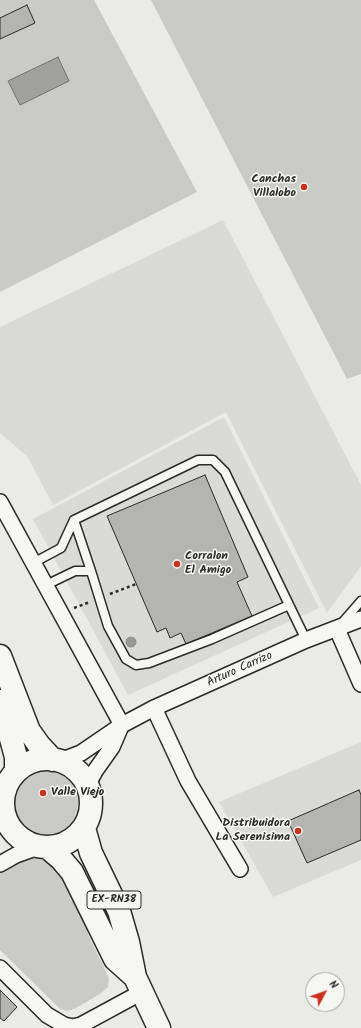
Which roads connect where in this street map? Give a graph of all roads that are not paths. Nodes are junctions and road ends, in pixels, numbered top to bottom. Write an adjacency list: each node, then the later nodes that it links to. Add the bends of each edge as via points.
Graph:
1 (0, 502): 3 (street)
2 (74, 520): 3 (lane, via 61,548); 4 (lane); 7 (lane, via 198,460 213,460 225,472)
3 (33, 563): 5 (street)
4 (91, 571): 5 (lane, via 75,571); 7 (lane, via 108,626 126,659 136,666 212,639)
5 (46, 585): 15 (street)
6 (361, 601): 9 (lane)
7 (289, 605): 10 (lane)
8 (361, 619): 9 (street, Arturo Carrizo)
9 (337, 629): 10 (street, Arturo Carrizo); 12 (street)
10 (306, 640): 14 (street, Arturo Carrizo)
11 (0, 656): 16 (main road, via 29,731 39,745)
12 (361, 684)
13 (0, 701): 17 (main road, via 16,757)
14 (154, 708): 15 (street, Arturo Carrizo); 23 (street, via 188,781)
15 (122, 725): 16 (street, Arturo Carrizo, via 81,752); 18 (street, via 112,747)
16 (57, 761): 17 (main road, EX-RN38, via 38,760 26,764); 18 (main road, via 70,766)
17 (16, 772): 19 (main road, EX-RN38, via 11,776 2,798)
18 (87, 786): 20 (main road, via 91,802)
19 (2, 818): 21 (main road, EX-RN38, via 15,835 26,843)
20 (84, 828): 21 (main road, via 64,844); 25 (main road, EX-RN38, via 91,853 120,911)
21 (43, 847): 22 (street, via 16,855); 25 (main road, EX-RN38, via 61,859 72,872 115,959)
22 (0, 864)
23 (240, 869)
24 (0, 968): 25 (street, via 47,1015 72,1027 81,1025)
25 (139, 984): 26 (main road, EX-RN38)
26 (159, 1028)

